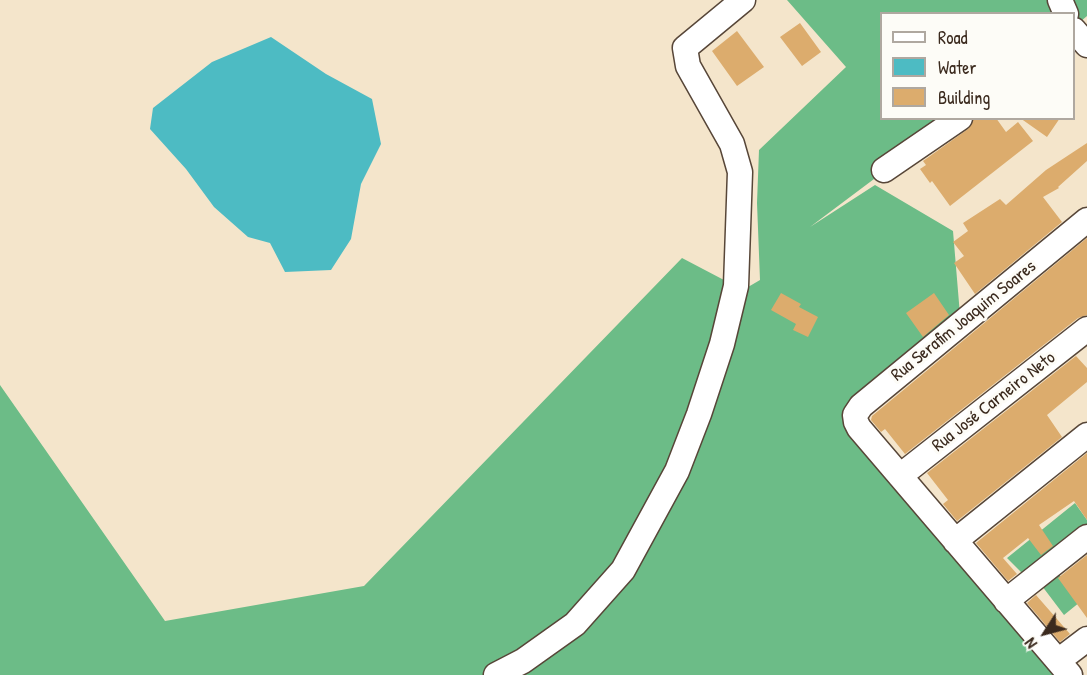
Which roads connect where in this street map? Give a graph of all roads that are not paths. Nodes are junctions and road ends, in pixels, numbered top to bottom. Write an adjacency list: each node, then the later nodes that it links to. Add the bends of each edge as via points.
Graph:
1 (743, 0): 17 (street, via 685,48 687,66 732,144 740,172 736,286 699,414 677,471 623,570 575,624 523,662)
2 (1087, 19): 3 (street)
3 (1075, 29)
4 (1075, 31): 5 (street)
5 (1087, 45)
6 (957, 120): 7 (street)
7 (884, 170)
8 (1087, 220): 11 (street, Rua Serafim Joaquim Soares, via 861,406 855,422)
9 (1087, 329): 11 (street, Rua José Carneiro Neto)
10 (1087, 435): 13 (street)
11 (900, 476): 13 (street)
12 (1087, 537): 14 (street)
13 (955, 541): 14 (street)
14 (1006, 601): 16 (street)
15 (1087, 639): 16 (street)
16 (1064, 668)
17 (496, 675)

